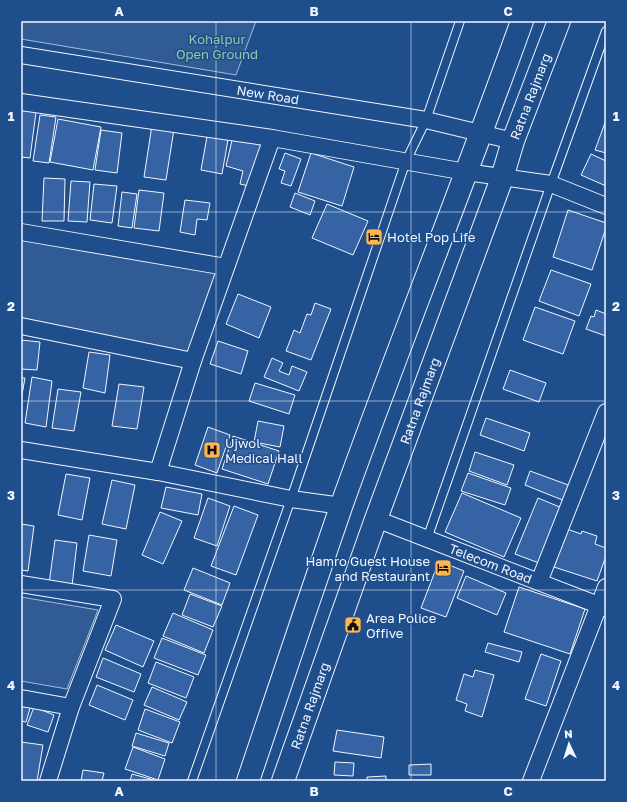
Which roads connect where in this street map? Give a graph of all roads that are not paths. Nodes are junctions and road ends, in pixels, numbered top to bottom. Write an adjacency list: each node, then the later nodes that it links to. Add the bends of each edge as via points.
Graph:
1 (460, 21): 7 (lane)
2 (522, 21): 8 (highway)
3 (559, 21): 10 (highway, Ratna Rajmarg)
4 (606, 31): 14 (lane)
5 (21, 55): 7 (street, New Road)
6 (21, 102): 9 (street)
7 (426, 120): 8 (street, New Road); 11 (lane)
8 (481, 134): 10 (street, New Road); 12 (highway)
9 (272, 138): 11 (street); 17 (street)
10 (513, 141): 13 (highway, Ratna Rajmarg)
11 (406, 161): 12 (street); 23 (lane)
12 (466, 172): 13 (street); 24 (highway)
13 (502, 178): 14 (street); 25 (highway, Ratna Rajmarg)
14 (551, 184): 15 (street); 26 (lane)
15 (606, 206)
16 (21, 232): 17 (street)
17 (226, 268): 19 (street)
18 (21, 326): 19 (street)
19 (193, 361): 22 (street)
20 (606, 412): 27 (street)
21 (21, 450): 22 (street)
22 (158, 472): 23 (street)
23 (291, 499): 24 (street); 34 (lane)
24 (342, 506): 35 (highway)
25 (376, 519): 26 (street, Telecom Road); 36 (highway, Ratna Rajmarg)
26 (427, 539): 27 (street, Telecom Road)
27 (539, 582): 30 (street, Telecom Road)
28 (21, 584): 32 (street, via 113,599)
29 (606, 587): 30 (street)
30 (603, 607): 37 (street)
31 (21, 698): 32 (street)
32 (71, 707): 33 (street)
33 (48, 781)
34 (192, 781)
35 (248, 781)
36 (283, 781)
37 (531, 781)

